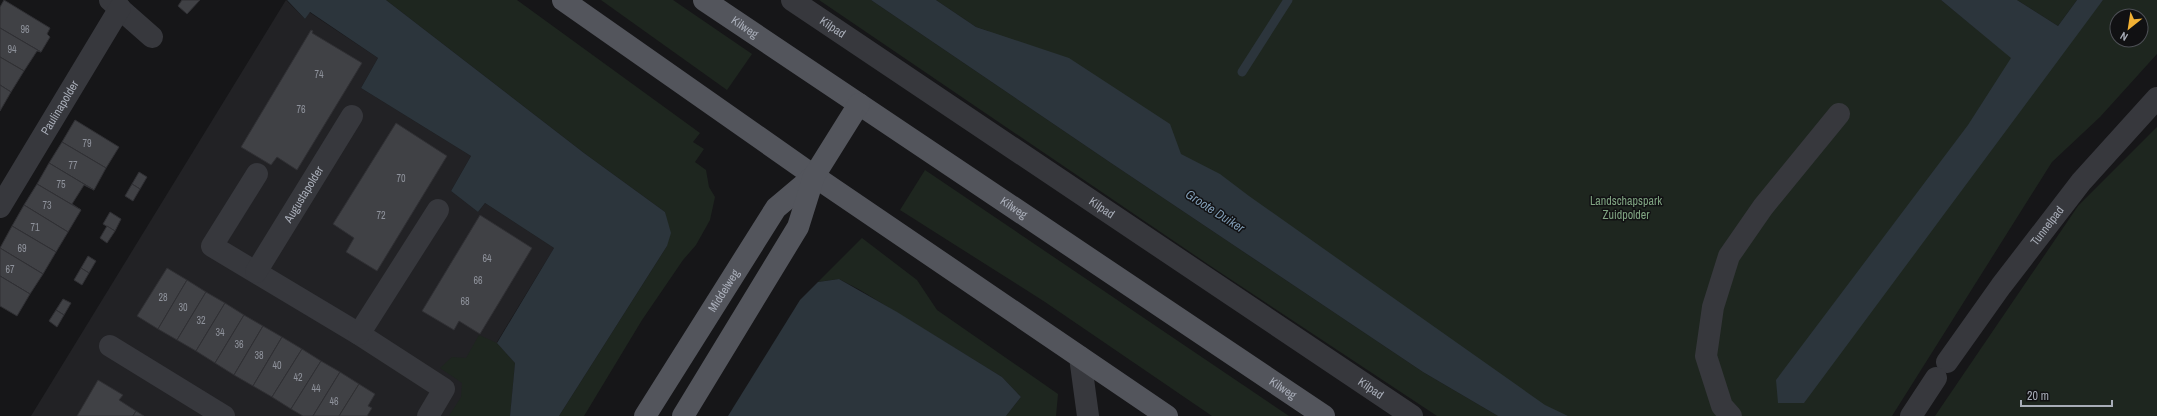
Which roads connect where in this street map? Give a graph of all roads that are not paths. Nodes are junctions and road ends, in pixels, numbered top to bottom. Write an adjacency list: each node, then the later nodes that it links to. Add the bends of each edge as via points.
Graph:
1 (563, 0): 11 (main road)
2 (704, 0): 7 (main road, Kilweg)
3 (792, 0): 26 (street, Kilpad)
4 (115, 4): 5 (street); 12 (street, Paulinapolder)
5 (152, 37)
6 (2157, 98): 27 (street, Tunnelpad, via 2081,182 2001,286)
7 (858, 104): 11 (main road, Middelweg); 25 (main road, Kilweg)
8 (1839, 114): 18 (street, via 1763,207 1729,256 1713,307 1706,356)
9 (352, 116): 14 (street, Augustapolder)
10 (257, 174): 14 (street, via 212,246)
11 (814, 176): 17 (main road); 21 (main road, Middelweg, via 776,208); 22 (main road, Middelweg, via 798,227)
12 (0, 207)
13 (438, 210): 15 (street)
14 (256, 272): 15 (street)
15 (359, 334): 20 (street, via 444,389)
16 (110, 346): 19 (street)
17 (1080, 356): 23 (street); 24 (main road)
18 (1726, 411)
19 (224, 416)
20 (428, 416)
21 (645, 416)
22 (683, 416)
23 (1088, 416)
24 (1167, 416)
25 (1324, 416)
26 (1412, 416)
27 (1911, 416)

